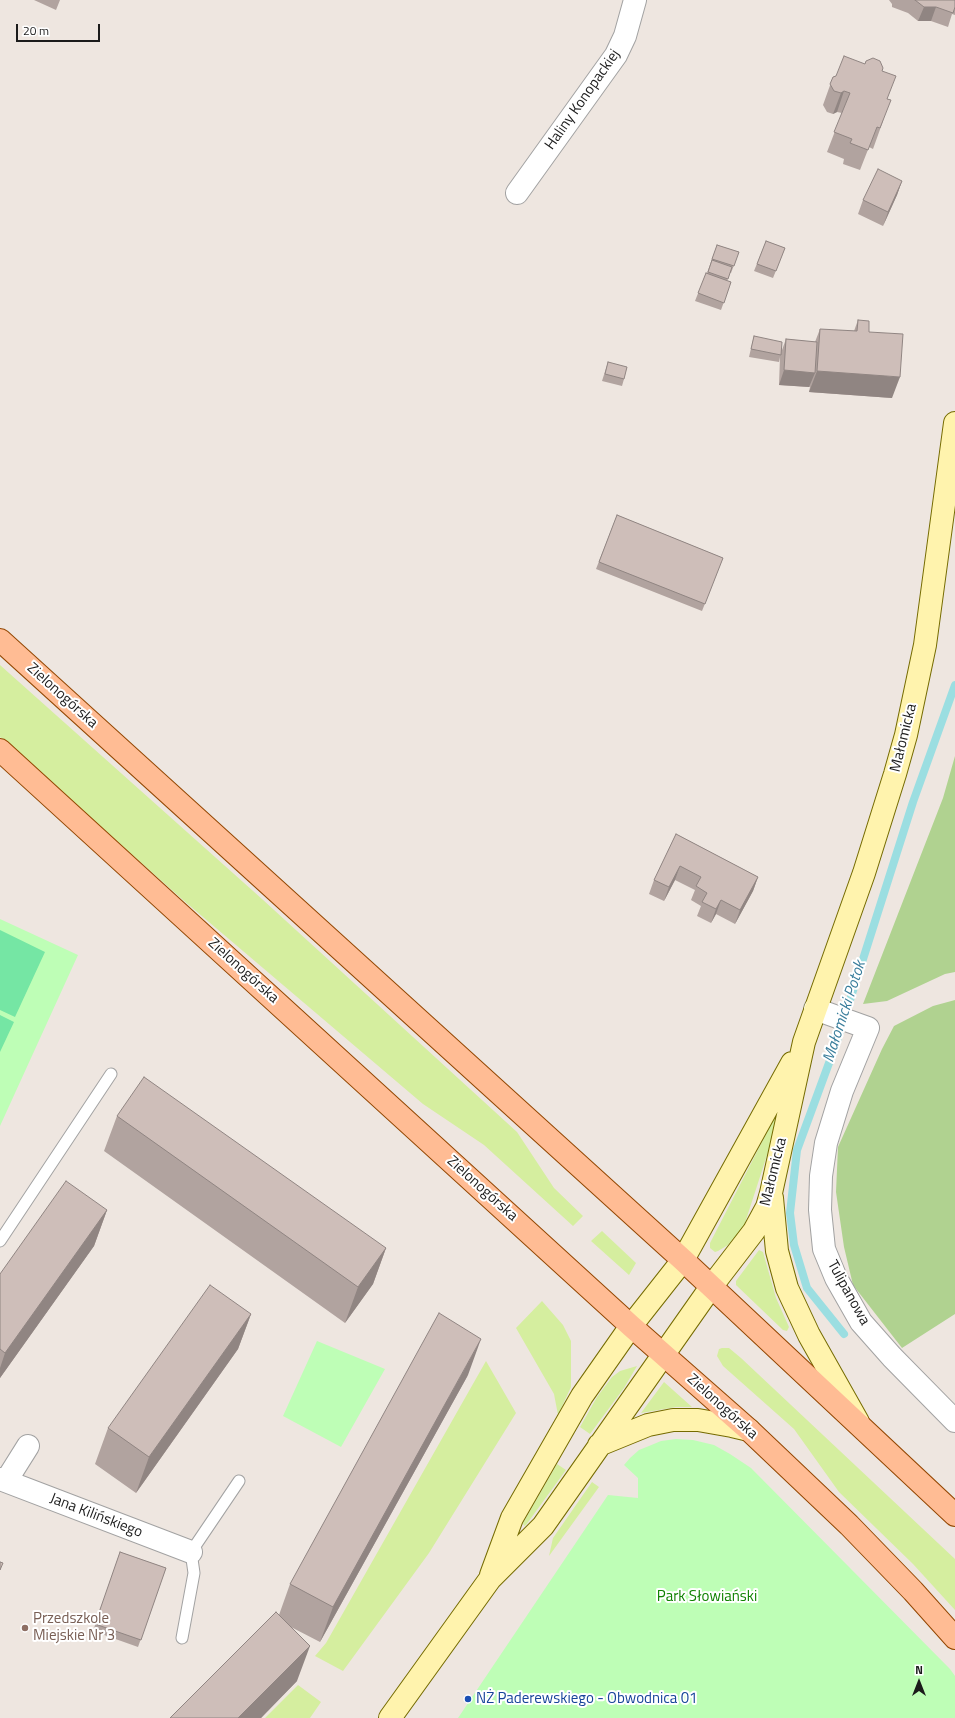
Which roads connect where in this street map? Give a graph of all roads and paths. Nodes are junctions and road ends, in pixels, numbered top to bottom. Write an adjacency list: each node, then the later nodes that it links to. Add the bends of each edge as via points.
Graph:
1 (635, 0): 2 (street, Haliny Konopackiej, via 625,36 616,55)
2 (517, 193)
3 (955, 423): 6 (street, Małomicka, via 925,645 906,735)
4 (0, 640): 11 (main road, Zielonogórska)
5 (0, 750): 13 (main road, Zielonogórska)
6 (825, 1013): 7 (street, Małomicka); 15 (street, Tulipanowa, via 868,1028 842,1091 826,1143 821,1176 820,1210 824,1249 836,1278 861,1322)
7 (804, 1042): 9 (street, Małomicka); 11 (street, Małomicka)
8 (111, 1074): 10 (lane)
9 (771, 1193): 12 (street, Małomicka, via 754,1231); 16 (street, via 777,1256 787,1288)
10 (0, 1241)
11 (683, 1260): 12 (main road, Zielonogórska); 13 (street, Małomicka)
12 (711, 1287): 14 (street, Małomicka); 16 (main road, Zielonogórska)
13 (631, 1326): 14 (main road, Zielonogórska); 24 (street, Małomicka, via 588,1386 512,1518)
14 (664, 1354): 17 (main road, Zielonogórska); 18 (street, Małomicka)
15 (955, 1422)
16 (860, 1424): 22 (main road, Zielonogórska)
17 (749, 1430): 18 (street, via 698,1420 673,1420 648,1425); 26 (main road, Zielonogórska, via 849,1525)
18 (600, 1445): 24 (street, Małomicka, via 540,1530)
19 (28, 1446): 20 (street)
20 (3, 1480): 23 (street, Jana Kilińskiego)
21 (239, 1481): 23 (lane)
22 (955, 1515)
23 (191, 1552): 25 (lane, via 194,1573)
24 (490, 1580): 27 (street)
25 (182, 1638)
26 (955, 1638)
27 (390, 1718)

